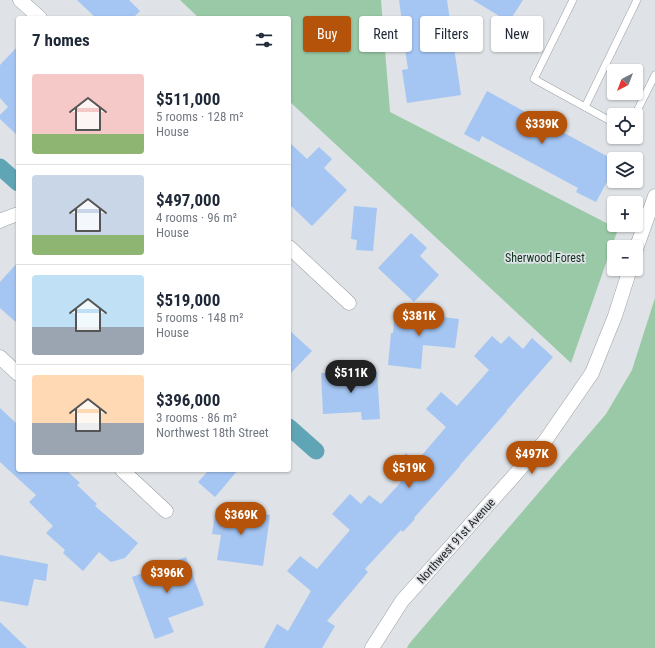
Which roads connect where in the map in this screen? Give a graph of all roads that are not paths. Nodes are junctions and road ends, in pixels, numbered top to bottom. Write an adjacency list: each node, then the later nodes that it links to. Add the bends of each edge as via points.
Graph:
1 (20, 0): 4 (street)
2 (573, 0): 6 (lane, via 534,79)
3 (637, 0): 6 (lane)
4 (38, 16)
5 (655, 75): 7 (lane)
6 (585, 107): 8 (lane)
7 (638, 108)
8 (607, 119)
9 (655, 196): 12 (street)
10 (16, 215): 11 (street)
11 (0, 221)
12 (639, 240)
13 (291, 249): 15 (street)
14 (628, 276): 20 (street, Northwest 91st Avenue, via 592,373 545,441 402,601)
15 (349, 303)
16 (0, 357): 17 (street)
17 (16, 372)
18 (124, 472): 19 (street)
19 (166, 511)
20 (372, 648)

